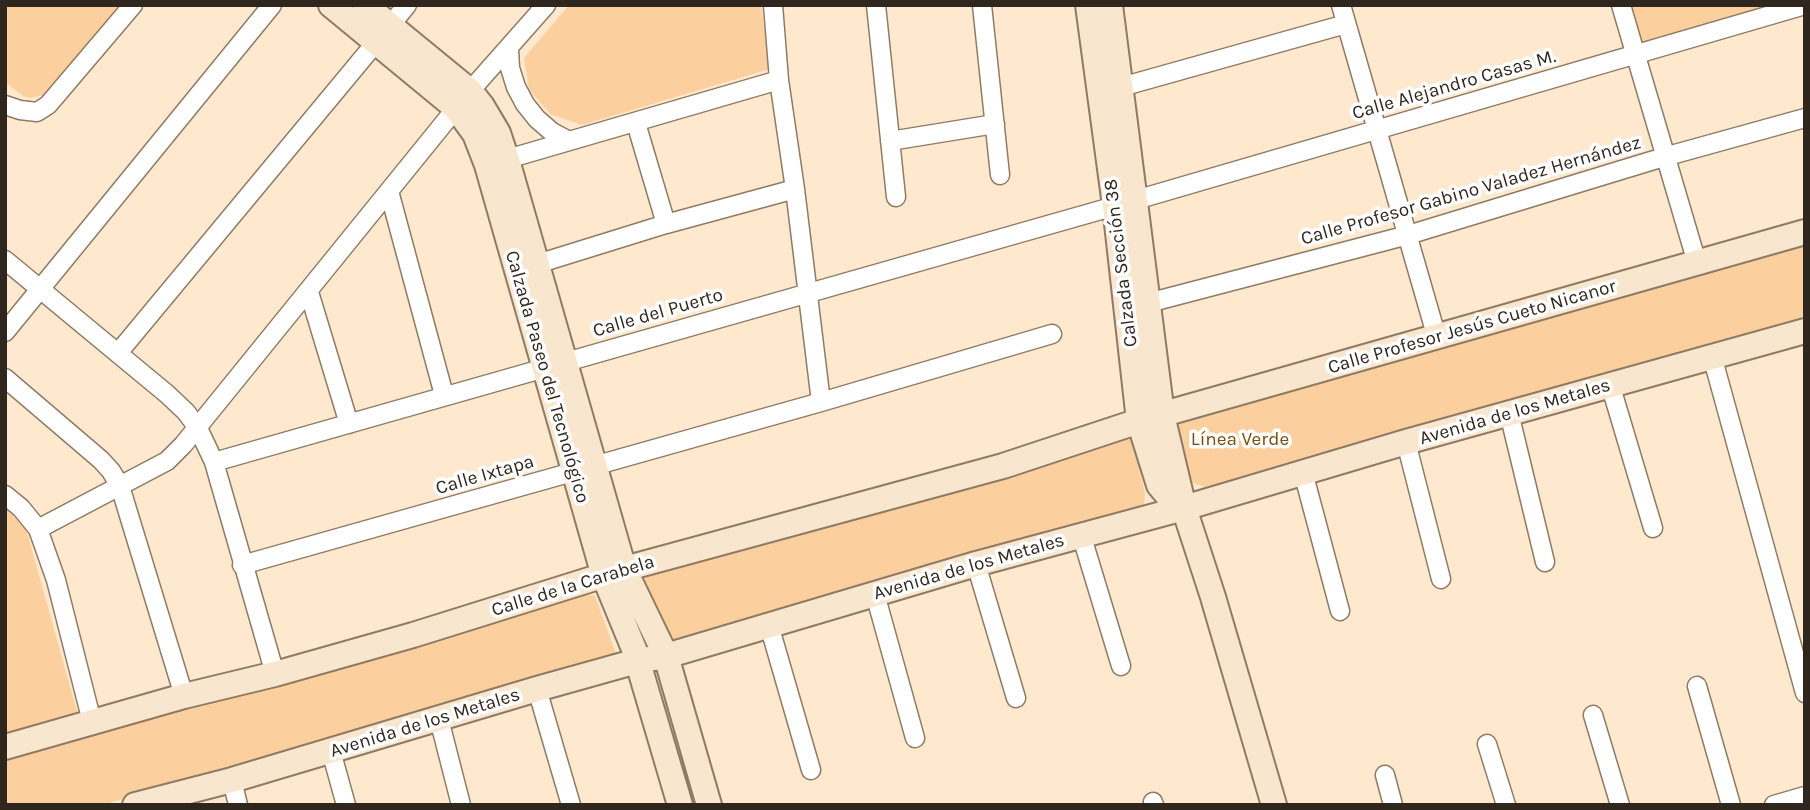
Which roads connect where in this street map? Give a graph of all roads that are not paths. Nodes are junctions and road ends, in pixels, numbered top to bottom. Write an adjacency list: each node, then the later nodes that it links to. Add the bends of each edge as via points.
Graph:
1 (133, 5): 22 (street, via 48,105 37,112)
2 (272, 5): 42 (street)
3 (331, 5): 16 (street, Calzada Paseo del Tecnológico)
4 (365, 5): 16 (street, Calzada Paseo del Tecnológico)
5 (407, 5): 16 (street)
6 (546, 5): 17 (street)
7 (773, 5): 19 (street)
8 (876, 5): 28 (street)
9 (982, 5): 25 (street)
10 (1088, 5): 35 (street, Calzada Sección 38)
11 (1110, 5): 20 (street, Calzada Sección 38)
12 (1341, 5): 15 (street)
13 (1620, 5): 18 (street)
14 (1805, 5): 18 (street, Calle Alejandro Casas M.)
15 (1346, 24): 20 (street); 26 (street)
16 (384, 34): 21 (street, Calzada Paseo del Tecnológico); 50 (street)
17 (509, 49): 21 (street); 27 (street, via 510,68 525,104 537,120)
18 (1635, 54): 26 (street, Calle Alejandro Casas M.); 29 (street)
19 (779, 80): 24 (street); 32 (street)
20 (1121, 87): 35 (street, Calzada Sección 38)
21 (463, 100): 30 (street, Calzada Paseo del Tecnológico, via 475,134); 33 (street)
22 (5, 105)
23 (1805, 118): 29 (street, Calle Profesor Gabino Valadez Hernández)
24 (636, 123): 27 (street); 36 (street)
25 (995, 124): 28 (street); 31 (street)
26 (1378, 130): 35 (street, Calle Alejandro Casas M.); 38 (street)
27 (569, 141): 30 (street)
28 (890, 141): 34 (street)
29 (1664, 157): 38 (street, Calle Profesor Gabino Valadez Hernández); 40 (street)
30 (497, 162): 41 (street, Calzada Paseo del Tecnológico); 52 (street, Calzada Paseo del Tecnológico)
31 (1000, 175)
32 (795, 188): 36 (street); 44 (street)
33 (389, 191): 43 (street); 55 (street)
34 (896, 197)
35 (1125, 203): 44 (street, Calle del Puerto); 45 (street, Calzada Sección 38); 58 (street, Calzada Sección 38)
36 (666, 224): 41 (street)
37 (1805, 232): 40 (street, Calle Profesor Jesús Cueto Nicanor)
38 (1408, 234): 45 (street, Calle Profesor Gabino Valadez Hernández); 49 (street)
39 (5, 260): 42 (street)
40 (1697, 263): 49 (street, Calle Profesor Jesús Cueto Nicanor)
41 (537, 264): 52 (street, Calzada Paseo del Tecnológico)
42 (40, 290): 47 (street); 50 (street)
43 (309, 292): 59 (street); 60 (street)
44 (807, 292): 52 (street, Calle del Puerto); 56 (street)
45 (1148, 303): 58 (street, Calzada Sección 38)
46 (1805, 331): 51 (street, Avenida de los Metales)
47 (5, 332)
48 (1052, 334): 56 (street, Calle Ixtapa)
49 (1437, 338): 58 (street, Calle Profesor Jesús Cueto Nicanor)
50 (118, 354): 60 (street, via 167,394)
51 (1712, 356): 54 (street, Avenida de los Metales); 85 (street)
52 (555, 365): 55 (street, Calle del Puerto); 63 (street, Calzada Paseo del Tecnológico)
53 (5, 377): 65 (street, via 101,460)
54 (1611, 384): 57 (street, Avenida de los Metales); 68 (street)
55 (444, 395): 59 (street, Calle del Puerto)
56 (821, 402): 63 (street, Calle Ixtapa)
57 (1509, 414): 61 (street, Avenida de los Metales); 71 (street)
58 (1151, 418): 67 (street, Calzada Sección 38); 74 (street, Calle de la Carabela, via 1003,466)
59 (349, 424): 62 (street, Calle del Puerto)
60 (198, 428): 62 (street); 65 (street, via 167,461)
61 (1406, 442): 64 (street, Avenida de los Metales); 75 (street)
62 (214, 462): 73 (street)
63 (583, 468): 73 (street, Calle Ixtapa); 74 (street, Calzada Paseo del Tecnológico)
64 (1303, 472): 67 (street, Avenida de los Metales); 77 (street)
65 (120, 486): 69 (street); 86 (street)
66 (5, 495): 69 (street)
67 (1184, 508): 70 (street, Avenida de los Metales); 106 (street, Calzada Sección 38)
68 (1653, 528)
69 (38, 529): 90 (street, via 56,580)
70 (1081, 534): 72 (street, Avenida de los Metales); 81 (street)
71 (1545, 562)
72 (976, 564): 76 (street, Avenida de los Metales); 87 (street)
73 (243, 565): 82 (street)
74 (614, 573): 79 (street, Calzada Paseo del Tecnológico); 80 (street, Calzada Paseo del Tecnológico); 82 (street, Calle de la Carabela)
75 (1441, 579)
76 (875, 594): 78 (street, Avenida de los Metales); 91 (street)
77 (1340, 611)
78 (768, 625): 79 (street, Avenida de los Metales); 95 (street)
79 (666, 656): 80 (street, Avenida de los Metales); 105 (street, Calzada Paseo del Tecnológico)
80 (637, 661): 84 (street, Avenida de los Metales); 104 (street, Calzada Paseo del Tecnológico)
81 (1121, 666)
82 (275, 674): 86 (street, Calle de la Carabela)
83 (1698, 686): 110 (street)
84 (537, 689): 89 (street, Avenida de los Metales); 103 (street)
85 (1805, 692)
86 (184, 696): 90 (street, Calle de la Carabela)
87 (1016, 698)
88 (1593, 715): 109 (street)
89 (439, 719): 94 (street, Avenida de los Metales); 102 (street)
90 (92, 722): 93 (street, Calle de la Carabela)
91 (915, 738)
92 (1487, 744): 108 (street)
93 (5, 747)
94 (331, 751): 97 (street, Avenida de los Metales); 101 (street)
95 (811, 770)
96 (1385, 775): 107 (street)
97 (232, 780): 99 (street, Avenida de los Metales); 100 (street)
98 (1805, 796): 111 (street)
99 (135, 805)
100 (238, 805)
101 (346, 805)
102 (461, 805)
103 (571, 805)
104 (680, 805)
105 (709, 805)
106 (1274, 805)
107 (1393, 805)
108 (1506, 805)
109 (1620, 805)
110 (1731, 805)
111 (1774, 805)

